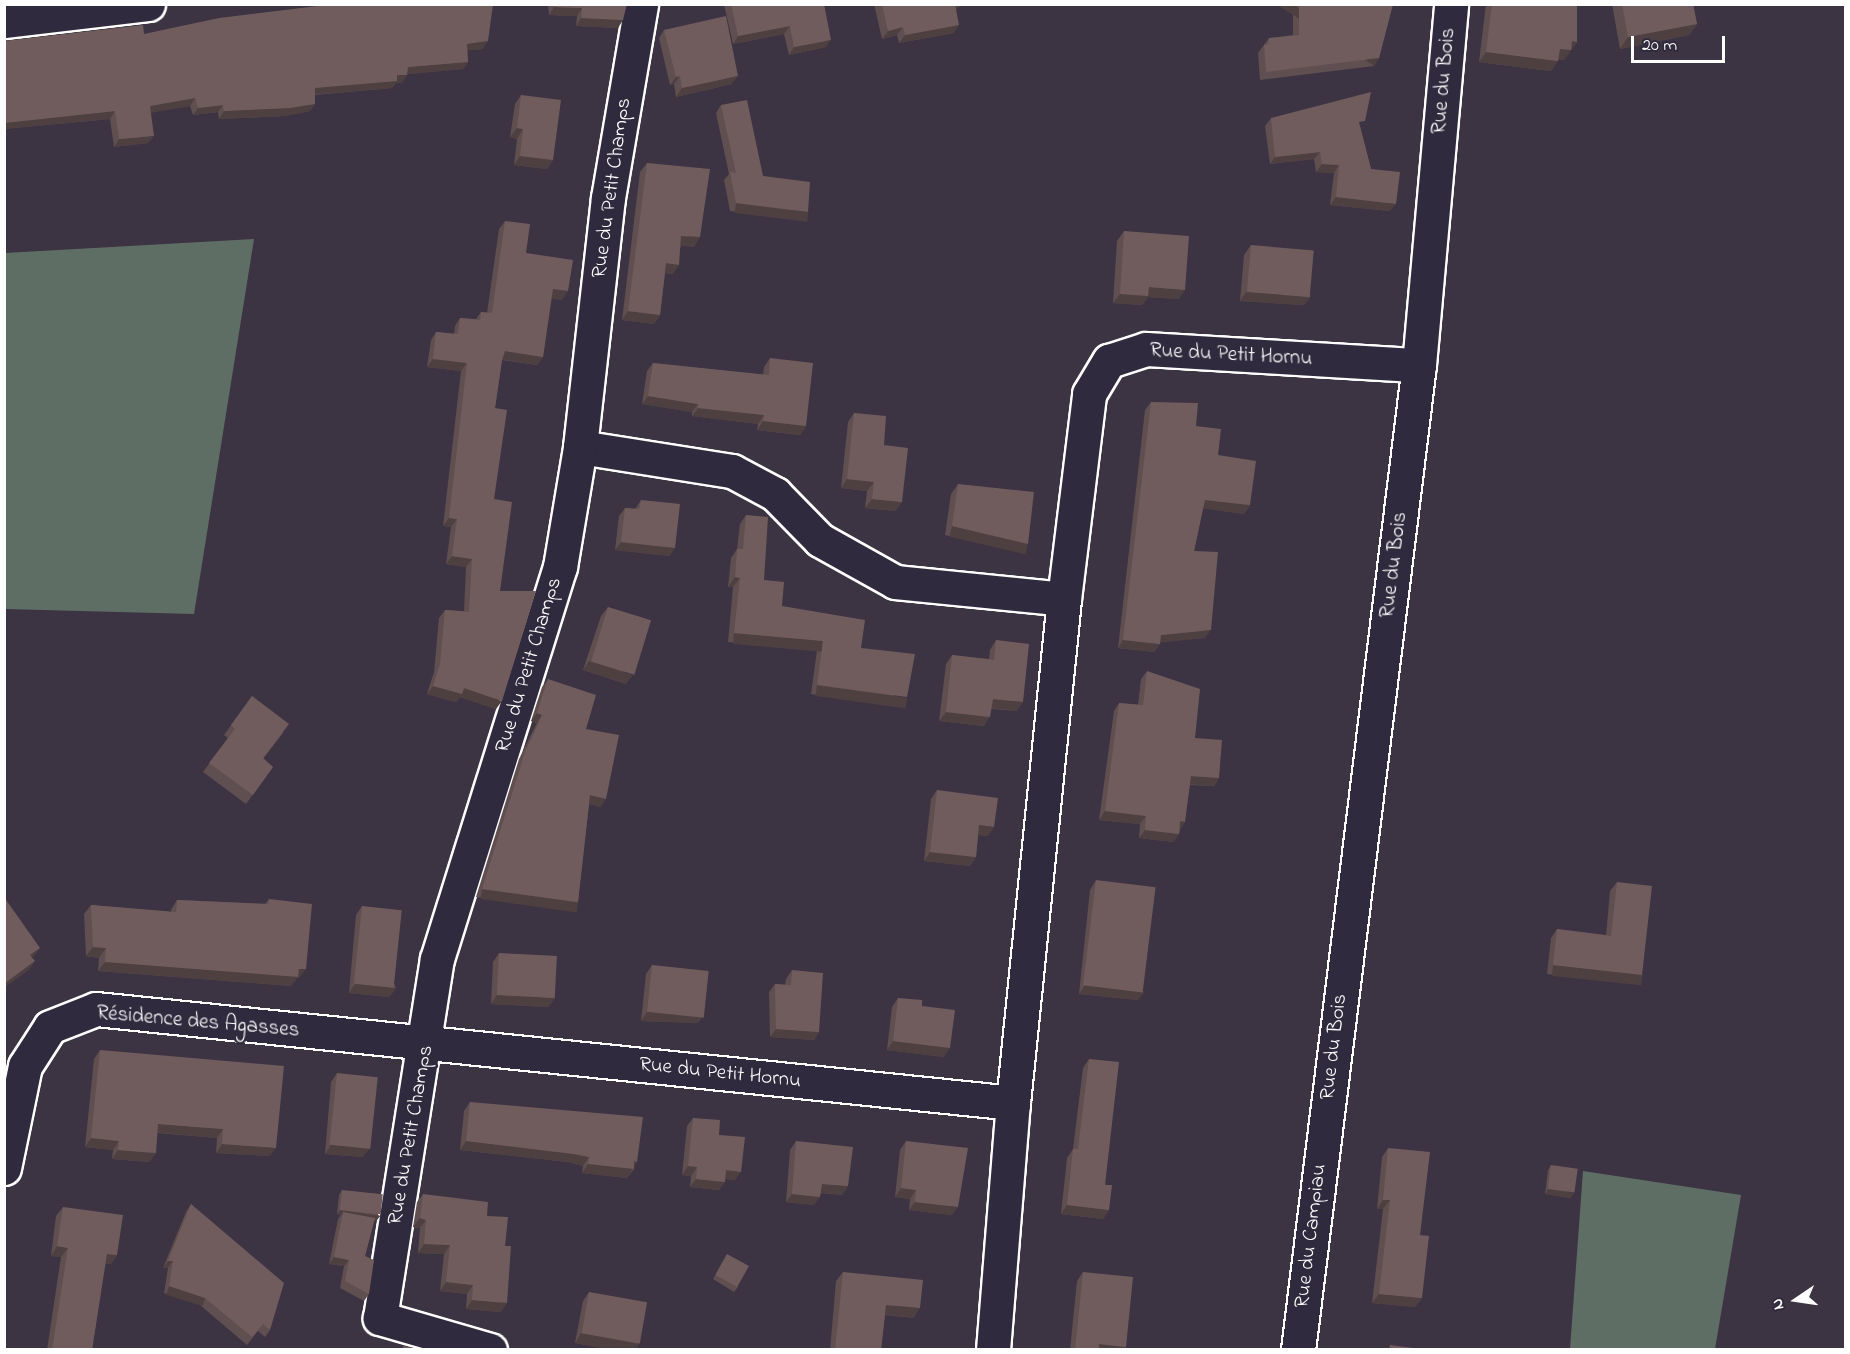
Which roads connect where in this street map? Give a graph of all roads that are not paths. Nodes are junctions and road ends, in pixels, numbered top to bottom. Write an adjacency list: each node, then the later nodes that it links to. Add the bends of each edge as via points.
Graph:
1 (148, 4): 4 (street)
2 (641, 4): 6 (street, Rue du Petit Champs, via 608,198)
3 (1451, 4): 5 (street, Rue du Bois)
4 (4, 21)
5 (1419, 365): 7 (street, Rue du Petit Hornu, via 1146,349 1109,361 1089,394); 10 (street, Rue du Bois)
6 (580, 447): 7 (street, via 732,471 775,494 820,540 896,582); 8 (street, Rue du Petit Champs, via 560,567 437,959)
7 (1064, 599): 9 (street, Rue du Petit Hornu)
8 (427, 1043): 9 (street, Rue du Petit Hornu); 11 (street, Résidence des Agasses, via 96,1009 50,1027 25,1066); 12 (street, Rue du Petit Champs, via 380,1318)
9 (1013, 1103): 13 (street, Rue du Petit Hornu)
10 (1324, 1123): 14 (street, Rue du Campiau)
11 (4, 1168)
12 (490, 1350)
13 (993, 1350)
14 (1298, 1350)

